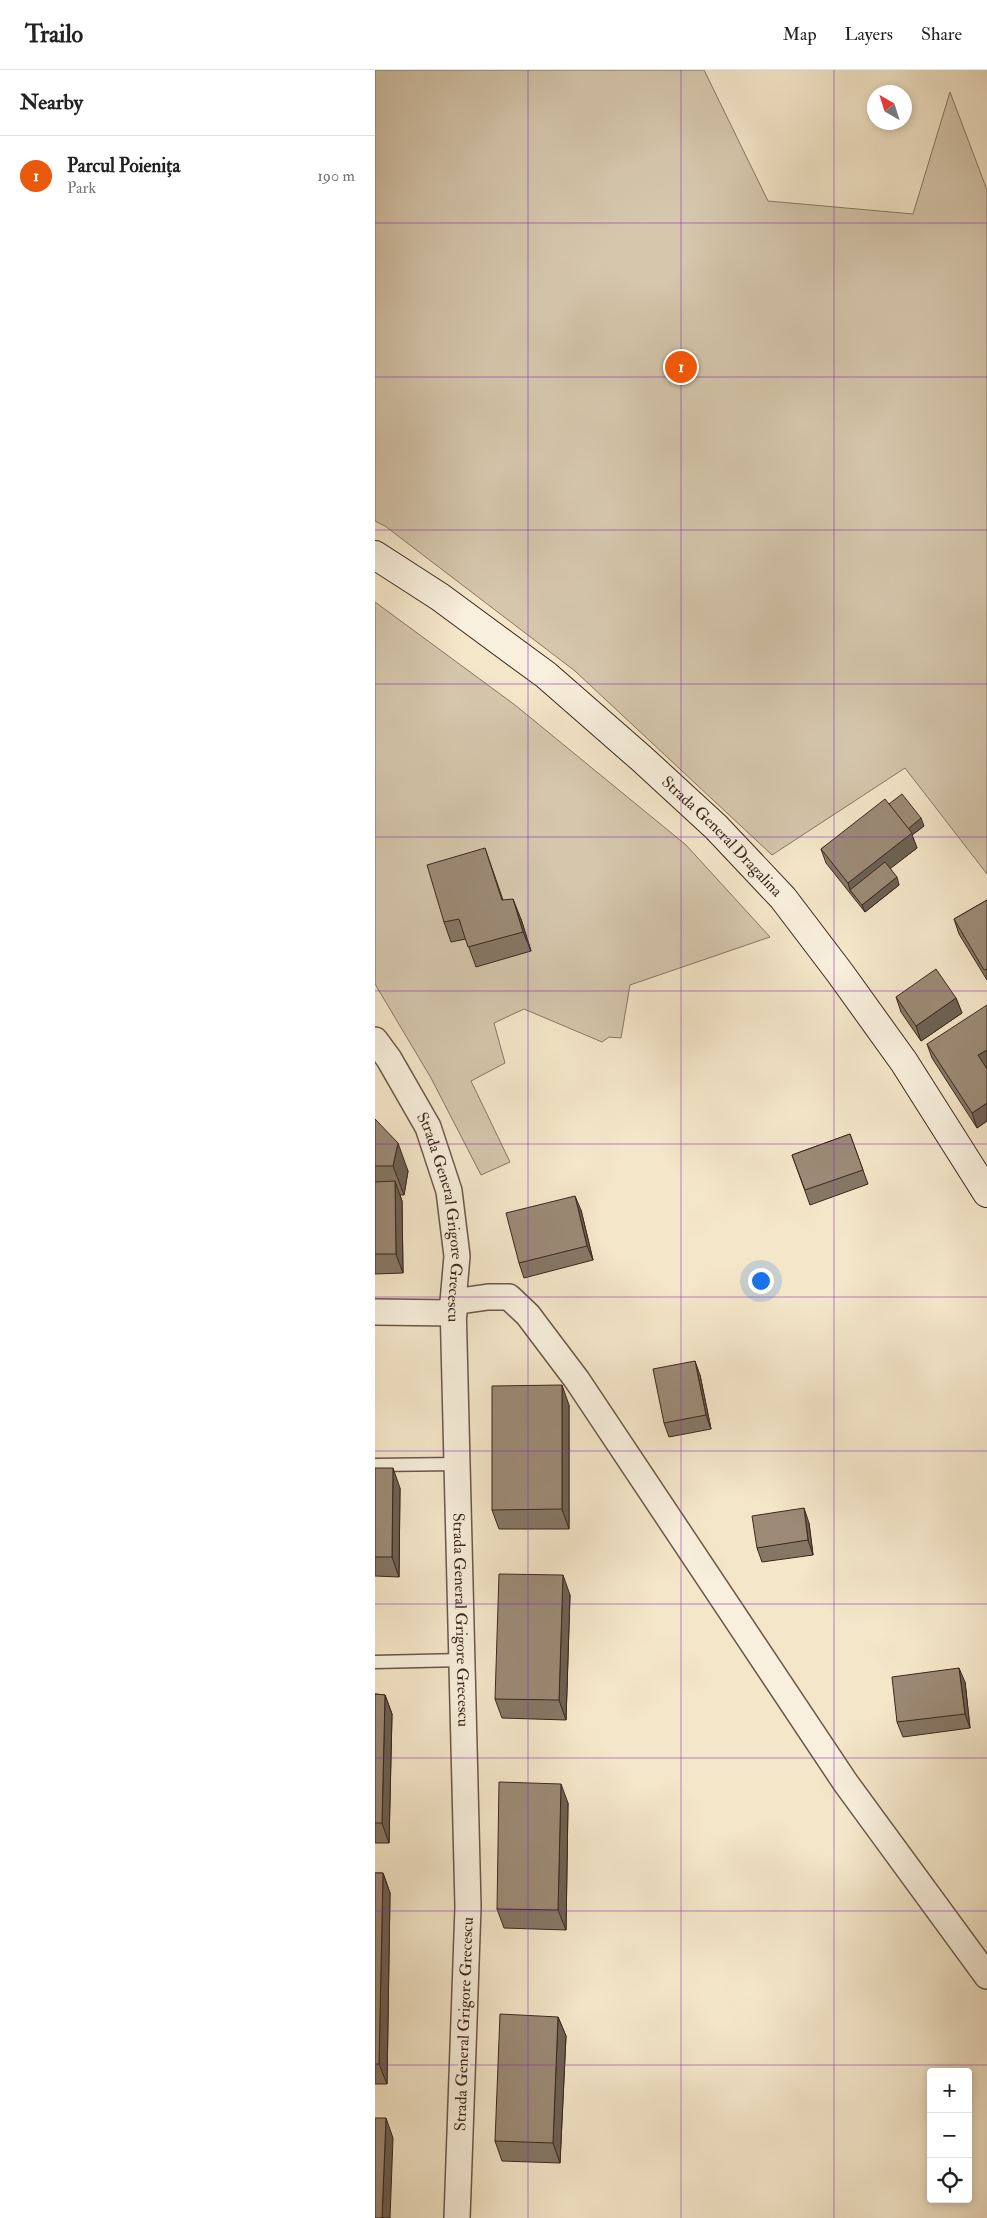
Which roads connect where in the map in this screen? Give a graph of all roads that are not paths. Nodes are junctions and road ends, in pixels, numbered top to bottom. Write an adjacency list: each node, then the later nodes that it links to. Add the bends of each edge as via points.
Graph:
1 (375, 555): 3 (main road, Strada General Dragalina, via 545,675 716,827 783,898 840,973 903,1062)
2 (375, 1040): 4 (street, Strada General Grigore Grecescu, via 428,1127 449,1192 457,1256)
3 (987, 1194)
4 (453, 1307): 5 (street); 6 (street, Strada General Grigore Grecescu); 10 (street, via 488,1297 509,1297 528,1315 577,1380 845,1782)
5 (375, 1312)
6 (458, 1464): 7 (lane); 8 (street, Strada General Grigore Grecescu)
7 (375, 1465)
8 (462, 1660): 9 (lane); 11 (street, Strada General Grigore Grecescu, via 468,1906)
9 (375, 1662)
10 (987, 1976)
11 (457, 2218)

